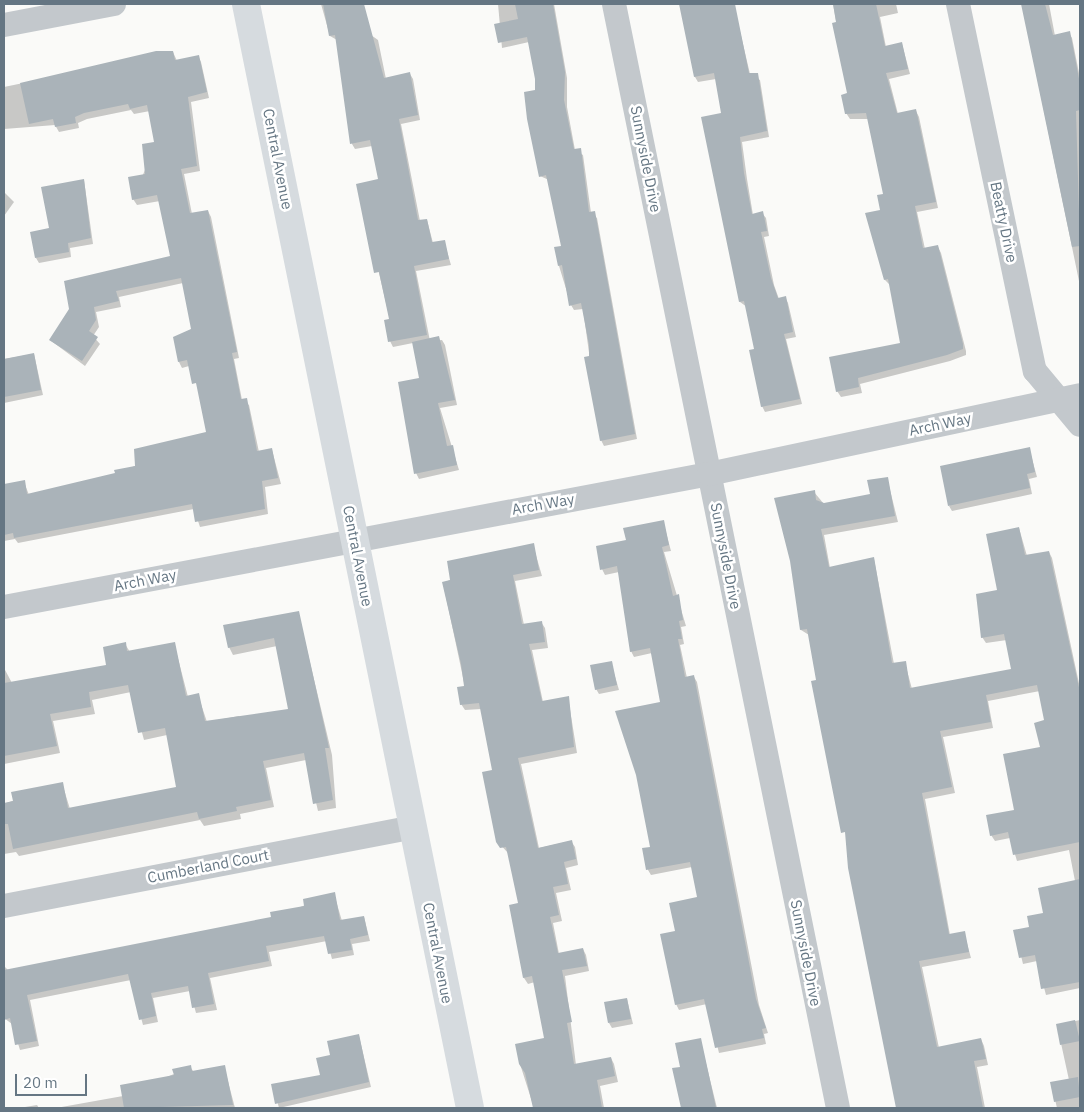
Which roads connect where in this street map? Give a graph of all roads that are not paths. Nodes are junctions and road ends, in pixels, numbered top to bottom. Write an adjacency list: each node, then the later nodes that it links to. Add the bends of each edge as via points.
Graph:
1 (114, 4): 5 (street)
2 (246, 4): 9 (main road, Central Avenue)
3 (614, 4): 8 (street, Sunnyside Drive)
4 (958, 4): 6 (street, Beatty Drive, via 1035,371)
5 (4, 25)
6 (1069, 397): 7 (street, Beatty Drive); 8 (street, Arch Way)
7 (1080, 425)
8 (709, 474): 9 (street, Arch Way); 14 (street, Sunnyside Drive)
9 (354, 539): 10 (street, Arch Way); 11 (main road, Central Avenue)
10 (4, 607)
11 (413, 827): 12 (street, Cumberland Court); 13 (main road, Central Avenue)
12 (4, 906)
13 (470, 1108)
14 (838, 1108)

